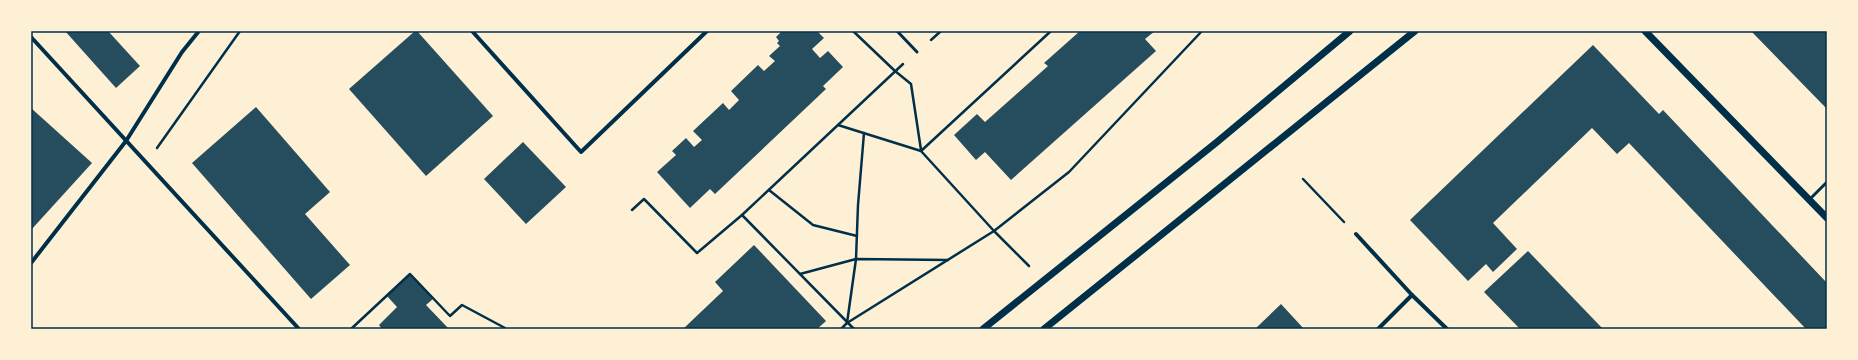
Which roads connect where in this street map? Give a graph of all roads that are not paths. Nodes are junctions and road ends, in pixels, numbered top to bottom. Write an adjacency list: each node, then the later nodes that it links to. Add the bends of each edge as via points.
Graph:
1 (199, 31): 10 (street, via 182,52)
2 (472, 31): 3 (street, via 582,152)
3 (707, 31)
4 (897, 31): 9 (lane)
5 (1350, 31): 18 (street, via 1217,142)
6 (1415, 31): 19 (street)
7 (1645, 31): 12 (street)
8 (31, 37): 10 (street)
9 (917, 52)
10 (126, 141): 15 (street); 17 (street)
11 (1827, 182): 12 (lane)
12 (1810, 199): 13 (street)
13 (1827, 218)
14 (1356, 234): 16 (street)
15 (31, 263)
16 (1412, 295): 20 (street); 21 (street)
17 (299, 329)
18 (983, 329)
19 (1044, 329)
20 (1378, 329)
21 (1448, 329)

